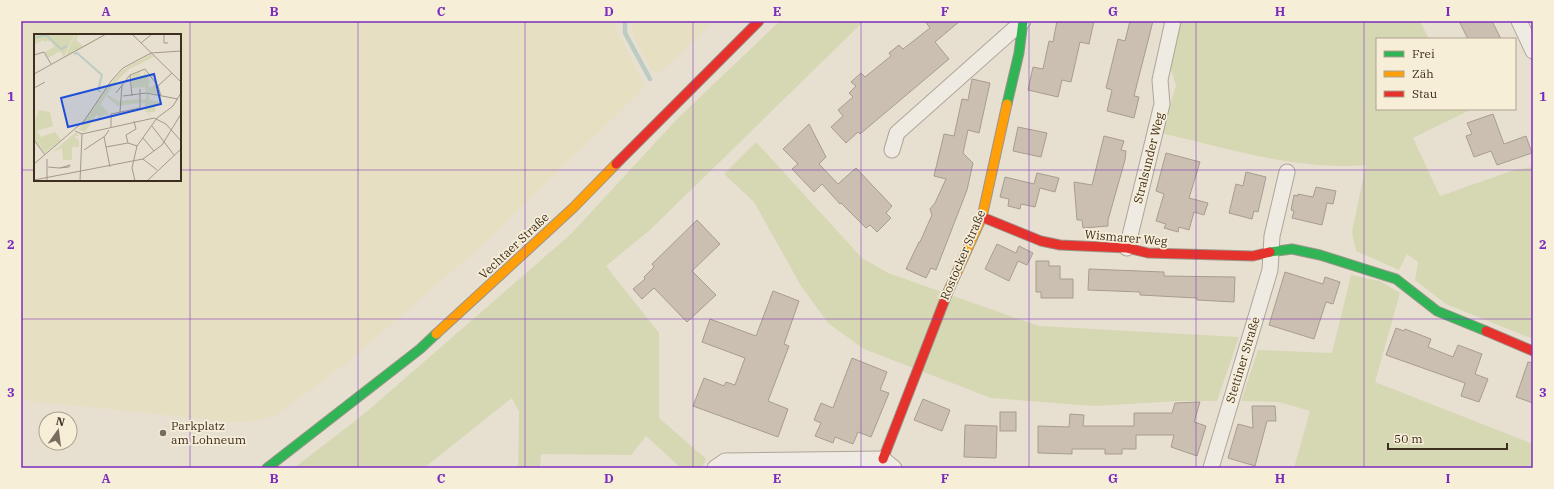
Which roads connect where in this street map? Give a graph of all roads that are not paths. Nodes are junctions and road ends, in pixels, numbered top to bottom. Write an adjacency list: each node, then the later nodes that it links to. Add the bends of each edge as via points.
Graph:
1 (759, 21): 13 (street, Vechtaer Straße, via 573,208 420,349)
2 (1023, 21): 6 (street, Rostocker Straße, via 897,133); 8 (street, Rostocker Straße, via 1019,53)
3 (1173, 21): 9 (street, Stralsunder Weg, via 1160,80 1162,104)
4 (1523, 23): 5 (street)
5 (1533, 51)
6 (892, 150)
7 (1287, 172): 10 (street, Stettiner Straße, via 1272,236)
8 (982, 217): 9 (street, Wismarer Weg, via 1041,241 1060,245); 12 (street, Rostocker Straße, via 943,303)
9 (1127, 248): 10 (street, Wismarer Weg, via 1148,253 1254,256)
10 (1272, 251): 11 (street, Wismarer Weg, via 1292,249 1320,255 1396,279 1437,311); 15 (street, Stettiner Straße, via 1270,270)
11 (1533, 351)
12 (889, 463): 14 (street, via 725,461)
13 (267, 468)
14 (715, 468)
15 (1211, 468)

